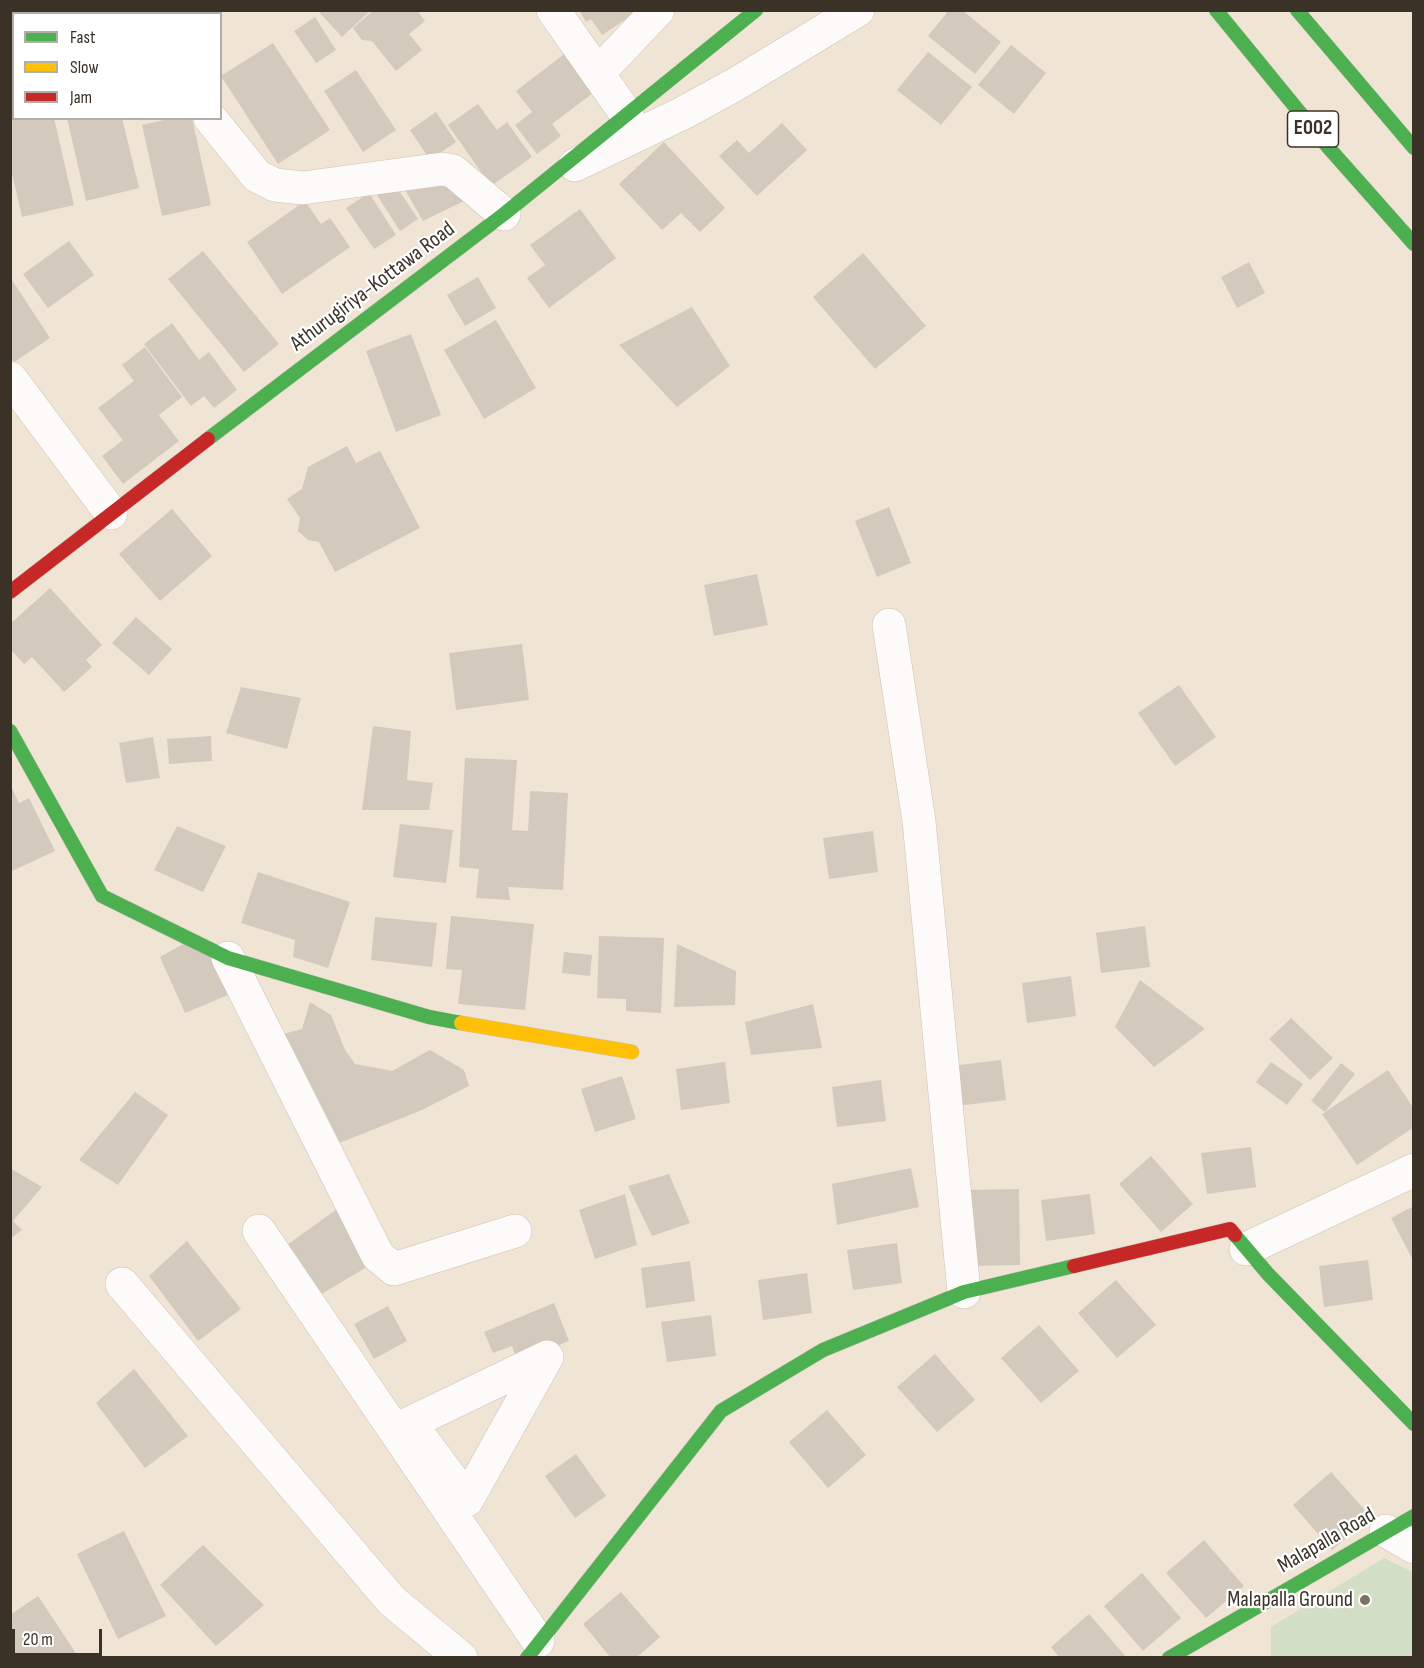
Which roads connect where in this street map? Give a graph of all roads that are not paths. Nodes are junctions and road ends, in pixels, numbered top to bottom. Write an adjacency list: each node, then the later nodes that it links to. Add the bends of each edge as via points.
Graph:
1 (553, 10): 7 (street)
2 (658, 10): 7 (street)
3 (756, 10): 8 (main road, Athurugiriya-Kottawa Road)
4 (858, 10): 11 (street, via 683,113)
5 (1216, 10): 13 (main road, E002)
6 (1297, 10): 10 (main road, E002)
7 (598, 74): 8 (street)
8 (627, 115): 11 (main road, Athurugiriya-Kottawa Road)
9 (212, 120): 12 (street, via 257,176 275,185 303,188 442,169 453,171)
10 (1413, 148)
11 (552, 176): 12 (main road, Athurugiriya-Kottawa Road)
12 (504, 214): 15 (main road, Athurugiriya-Kottawa Road)
13 (1413, 244)
14 (10, 378): 15 (street)
15 (111, 513): 16 (main road, Athurugiriya-Kottawa Road)
16 (10, 592)
17 (889, 625): 26 (street, via 919,821)
18 (10, 731): 19 (main road, via 102,896)
19 (228, 958): 20 (main road, via 429,1017); 23 (street, via 378,1256 387,1265 394,1269)
20 (632, 1052)
21 (1413, 1170): 24 (street)
22 (259, 1231): 30 (street)
23 (515, 1231)
24 (1246, 1248): 26 (main road, via 1230,1229); 27 (main road)
25 (122, 1284): 32 (street, via 392,1601)
26 (964, 1292): 31 (main road, via 823,1350 721,1411)
27 (1413, 1424)
28 (466, 1500): 30 (street)
29 (1404, 1531): 33 (main road, Malapalla Road)
30 (465, 1533): 31 (street)
31 (533, 1649)
32 (461, 1658)
33 (1169, 1658)

